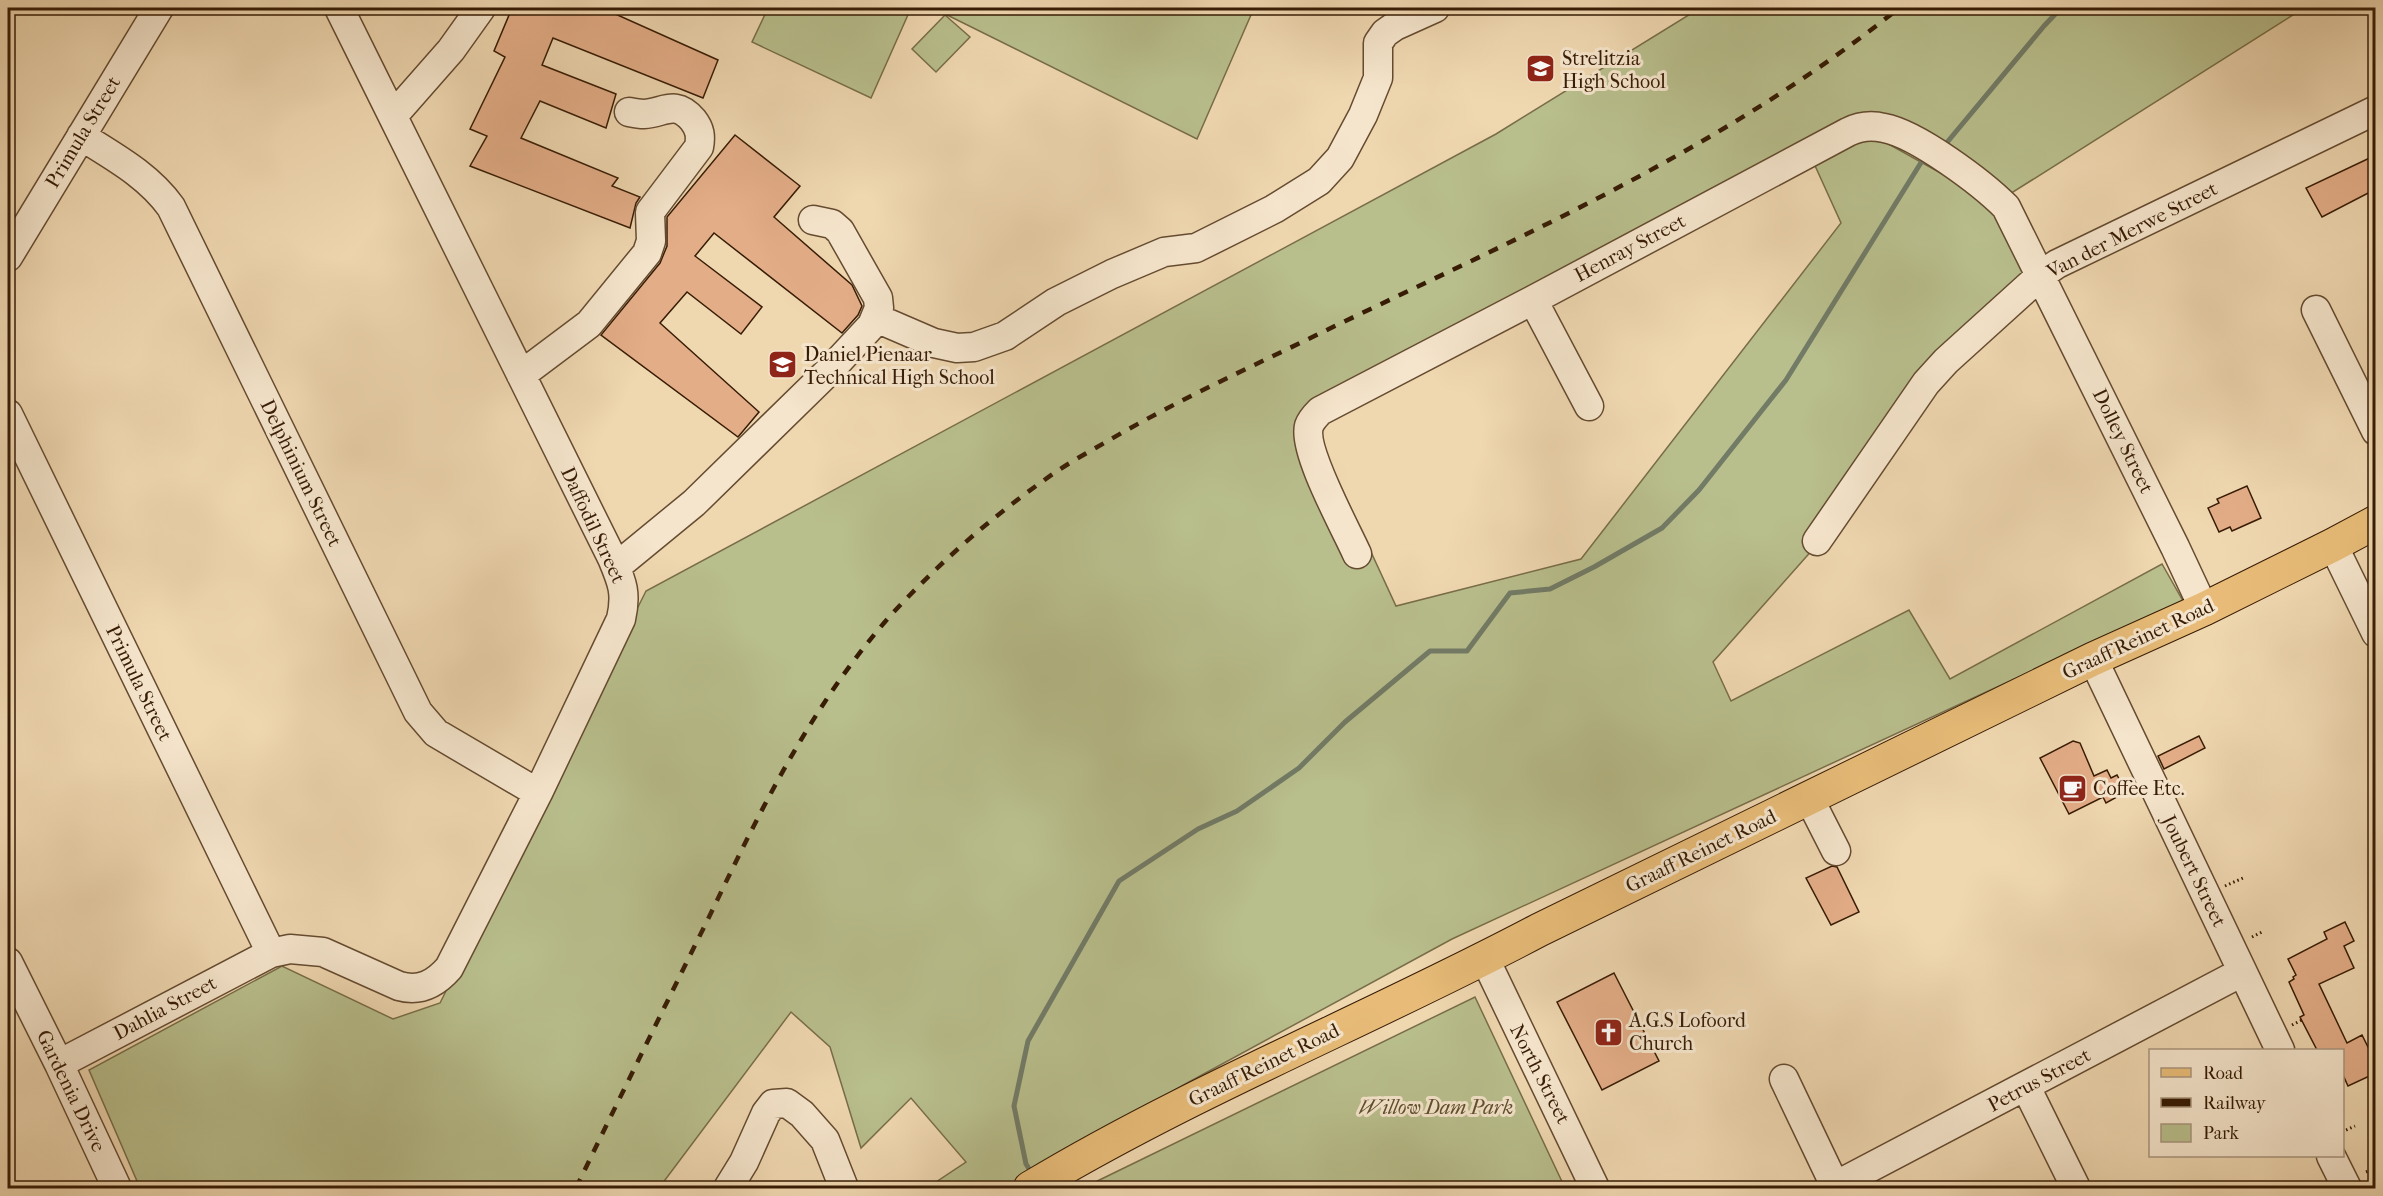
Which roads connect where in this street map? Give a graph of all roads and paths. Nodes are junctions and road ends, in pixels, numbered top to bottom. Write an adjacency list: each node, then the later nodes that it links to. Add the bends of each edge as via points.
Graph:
1 (159, 8): 8 (street, Primula Street)
2 (339, 8): 7 (street, Daffodil Street)
3 (481, 8): 7 (street, via 451,50)
4 (1435, 8): 14 (street, via 1385,33 1378,43 1378,78 1340,158 1318,181 1274,209 1196,248 1164,252 1112,274 1056,302 1005,336 974,347 934,343)
5 (2376, 110): 11 (street, Van der Merwe Street)
6 (629, 112): 15 (street, via 680,109 697,125 699,147 650,212 651,241 647,253 590,324)
7 (393, 116): 15 (street, Daffodil Street)
8 (81, 136): 10 (street, Primula Street); 27 (street, Delphinium Street, via 143,176 171,207 418,712 436,733)
9 (813, 220): 14 (street, via 832,224 844,237 878,298)
10 (8, 257)
11 (2041, 274): 12 (street, Henray Street, via 2012,216 1996,197 1903,135 1871,126 1848,132); 20 (street, Van der Merwe Street, via 1926,383); 24 (street, Dolley Street)
12 (1533, 300): 16 (street); 22 (street, Henray Street, via 1335,402 1309,425 1316,465)
13 (2316, 310): 18 (street)
14 (876, 318): 23 (street, via 832,368 694,503)
15 (521, 375): 23 (street, Daffodil Street)
16 (1589, 406)
17 (8, 414): 32 (street, Primula Street)
18 (2376, 431)
19 (2376, 522): 21 (main road, Graaff Reinet Road)
20 (1817, 541)
21 (2333, 545): 24 (main road, Graaff Reinet Road); 25 (street)
22 (1357, 554)
23 (616, 567): 27 (street, Daffodil Street, via 624,587 621,619)
24 (2204, 609): 26 (main road, Graaff Reinet Road)
25 (2376, 633)
26 (2093, 659): 28 (main road, Graaff Reinet Road); 35 (street, Joubert Street)
27 (538, 793): 32 (street, Daffodil Street, via 449,968 436,982 411,990 323,952)
28 (1809, 798): 29 (street); 33 (main road, Graaff Reinet Road)
29 (1836, 851)
30 (2243, 878): 31 (path)
31 (2217, 890)
32 (271, 952): 37 (street, Dahlia Street)
33 (1485, 959): 43 (main road, Graaff Reinet Road, via 1210,1090); 48 (street, North Street)
34 (8, 962): 37 (street, Gardenia Drive)
35 (2242, 972): 36 (street, Joubert Street); 39 (street, Petrus Street)
36 (2280, 1049)
37 (59, 1064): 45 (street, Gardenia Drive)
38 (1784, 1079): 44 (street)
39 (2026, 1087): 44 (street, Petrus Street); 49 (street)
40 (2355, 1126): 41 (path)
41 (2344, 1132)
42 (2332, 1157): 50 (street)
43 (1043, 1181)
44 (1836, 1187)
45 (117, 1188)
46 (728, 1188): 47 (street, via 766,1113 773,1104 787,1103 825,1140)
47 (844, 1188)
48 (1596, 1188)
49 (2076, 1188)
50 (2347, 1188)

